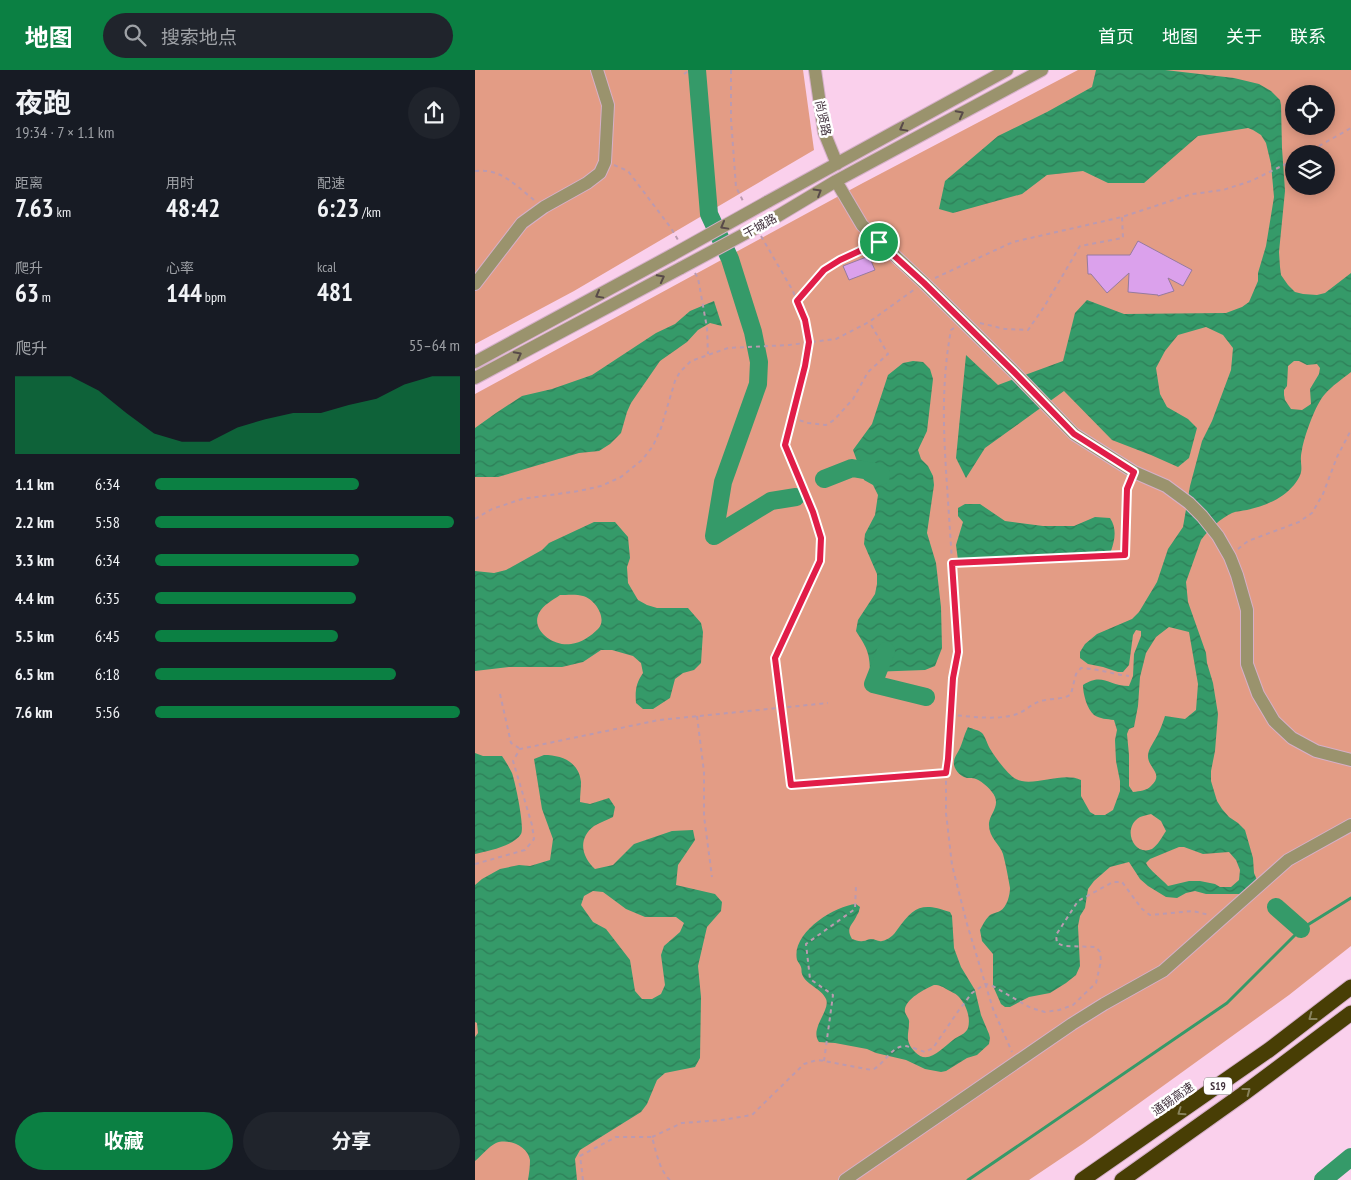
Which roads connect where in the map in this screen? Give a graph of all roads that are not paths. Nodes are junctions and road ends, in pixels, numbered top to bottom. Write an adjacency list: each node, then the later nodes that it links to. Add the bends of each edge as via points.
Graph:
1 (597, 70): 7 (street, via 608,105 605,162 600,173 521,223)
2 (816, 70): 5 (street, 尚贤路, via 826,132)
3 (1007, 70): 5 (street, 干城路, one-way to 5)
4 (1042, 70): 6 (street, 干城路, one-way to 4)
5 (838, 164): 8 (street, 干城路, one-way to 8, bridge)
6 (836, 181): 9 (street, 干城路, one-way to 6, bridge, via 687,269); 10 (street, via 862,225 1074,434 1134,472 1166,486 1202,516 1230,557 1237,575 1247,610 1247,664 1258,694 1274,721 1292,738 1316,751)
7 (475, 284)
8 (475, 362)
9 (475, 378)
10 (1351, 760)
11 (1351, 825): 14 (street, via 1288,860 1163,970 1072,1024)
12 (1351, 987): 15 (highway, 通锡高速 / S19, one-way to 15, via 1269,1050)
13 (1351, 1013): 16 (highway, S19, one-way to 13)
14 (845, 1180)
15 (1082, 1180)
16 (1122, 1180)

